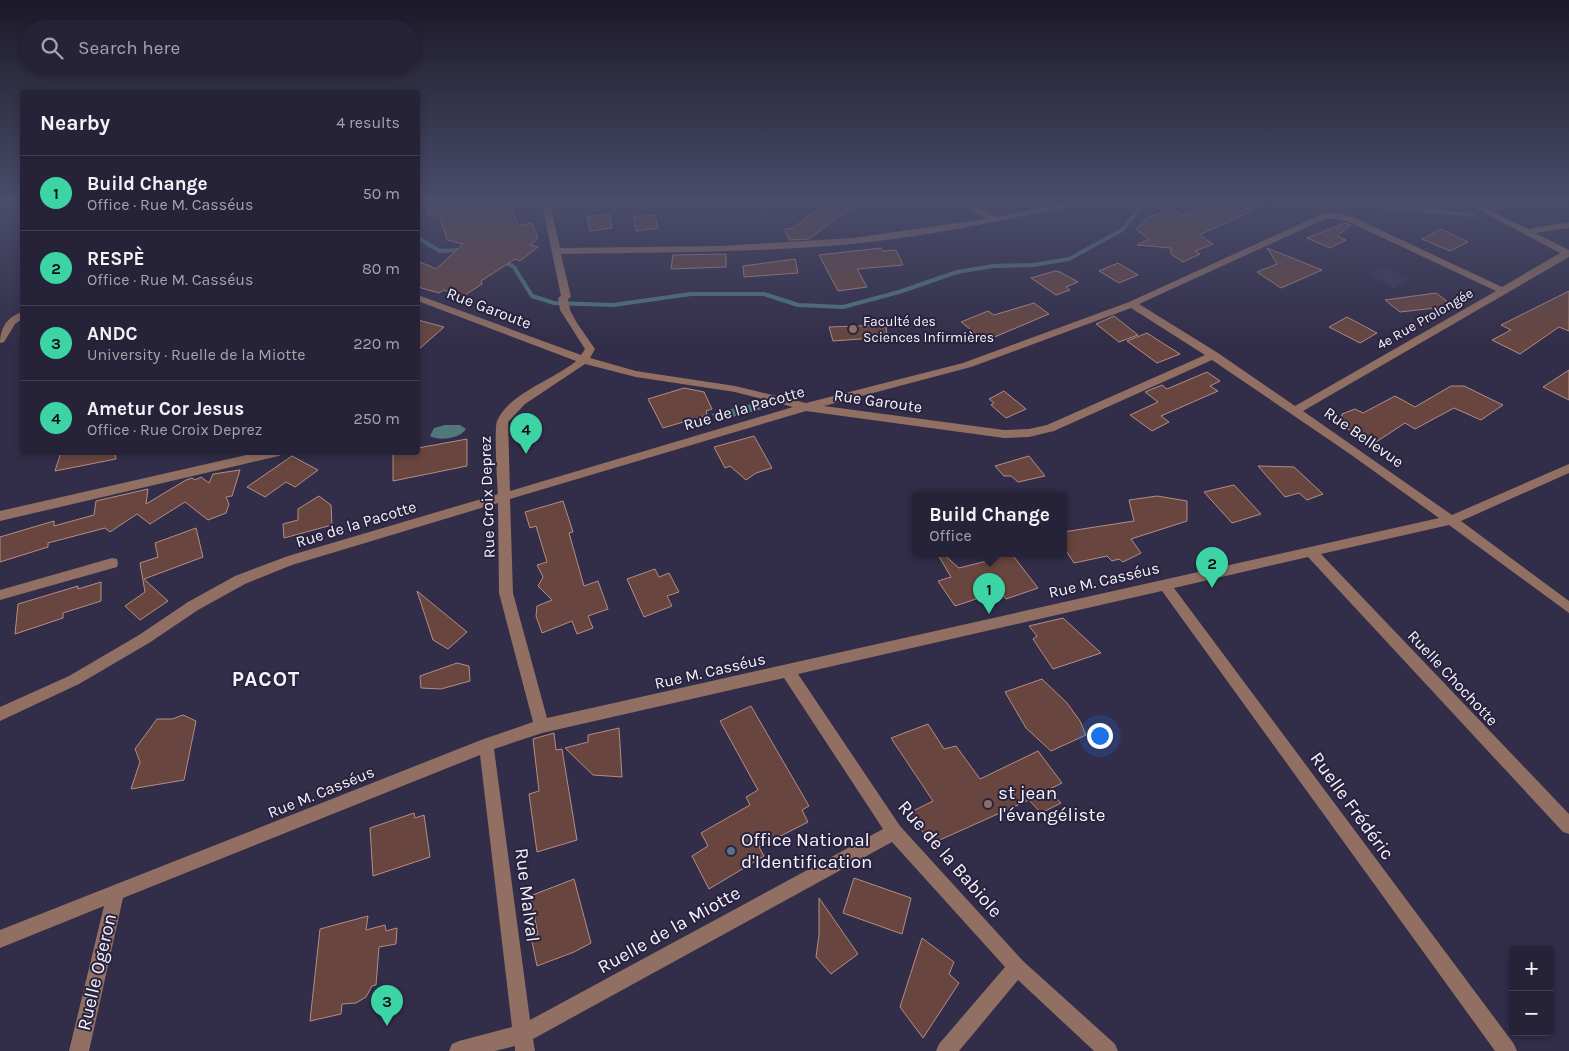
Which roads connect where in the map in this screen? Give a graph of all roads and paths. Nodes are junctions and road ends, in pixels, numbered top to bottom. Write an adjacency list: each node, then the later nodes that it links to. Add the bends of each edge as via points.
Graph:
1 (555, 248): 5 (street)
2 (736, 248): 5 (street)
3 (1254, 248): 9 (street, Rue de la Pacotte)
4 (1412, 248): 7 (street, Rue de la Pacotte)
5 (556, 252): 13 (street, via 567,311 572,324 589,344 590,353)
6 (1568, 253): 7 (street, 4e Rue Prolongée)
7 (1502, 290): 15 (street, 4e Rue Prolongée)
8 (420, 299): 13 (street, Rue Garoute)
9 (1132, 304): 12 (street, Rue Bellevue); 14 (street, Rue de la Pacotte, via 968,365)
10 (20, 316): 11 (street, via 11,322)
11 (0, 340)
12 (1214, 355): 14 (street, Rue Garoute, via 1050,428 1028,433 1004,434); 15 (street, Rue Bellevue)
13 (584, 360): 14 (street, Rue Garoute, via 636,374 735,389); 18 (street, Rue Croix Deprez, via 506,414 501,434)
14 (806, 407): 18 (street, Rue de la Pacotte)
15 (1297, 410): 20 (street, Rue Bellevue)
16 (266, 455): 19 (street)
17 (1569, 468): 20 (street, Rue M. Casséus)
18 (504, 496): 27 (street, Rue de la Pacotte, via 288,561 240,580 74,680); 28 (street, Rue Croix Deprez, via 506,593)
19 (0, 516)
20 (1452, 520): 21 (street, Rue M. Casséus); 25 (street, Rue Bellevue)
21 (1312, 553): 23 (street, Rue M. Casséus); 30 (street, Ruelle Chochotte)
22 (112, 563): 24 (street)
23 (1164, 584): 26 (street, Rue M. Casséus); 40 (street, Ruelle Frédéric)
24 (0, 595)
25 (1569, 608)
26 (788, 672): 28 (street, Rue M. Casséus); 31 (street, Rue de la Babiole)
27 (0, 714)
28 (542, 726): 29 (street, Rue M. Casséus)
29 (486, 745): 32 (street, Rue M. Casséus); 35 (street, Rue Malval)
30 (1569, 826)
31 (894, 832): 34 (street, Rue de la Babiole); 35 (street, Ruelle de la Miotte)
32 (116, 893): 33 (street, Rue M. Casséus); 36 (street, Ruelle Ogeron)
33 (0, 939)
34 (1017, 967): 38 (street); 39 (street, Rue de la Babiole)
35 (524, 1042): 37 (street, Ruelle de la Miotte)
36 (79, 1051)
37 (458, 1051)
38 (946, 1051)
39 (1108, 1051)
40 (1507, 1051)

